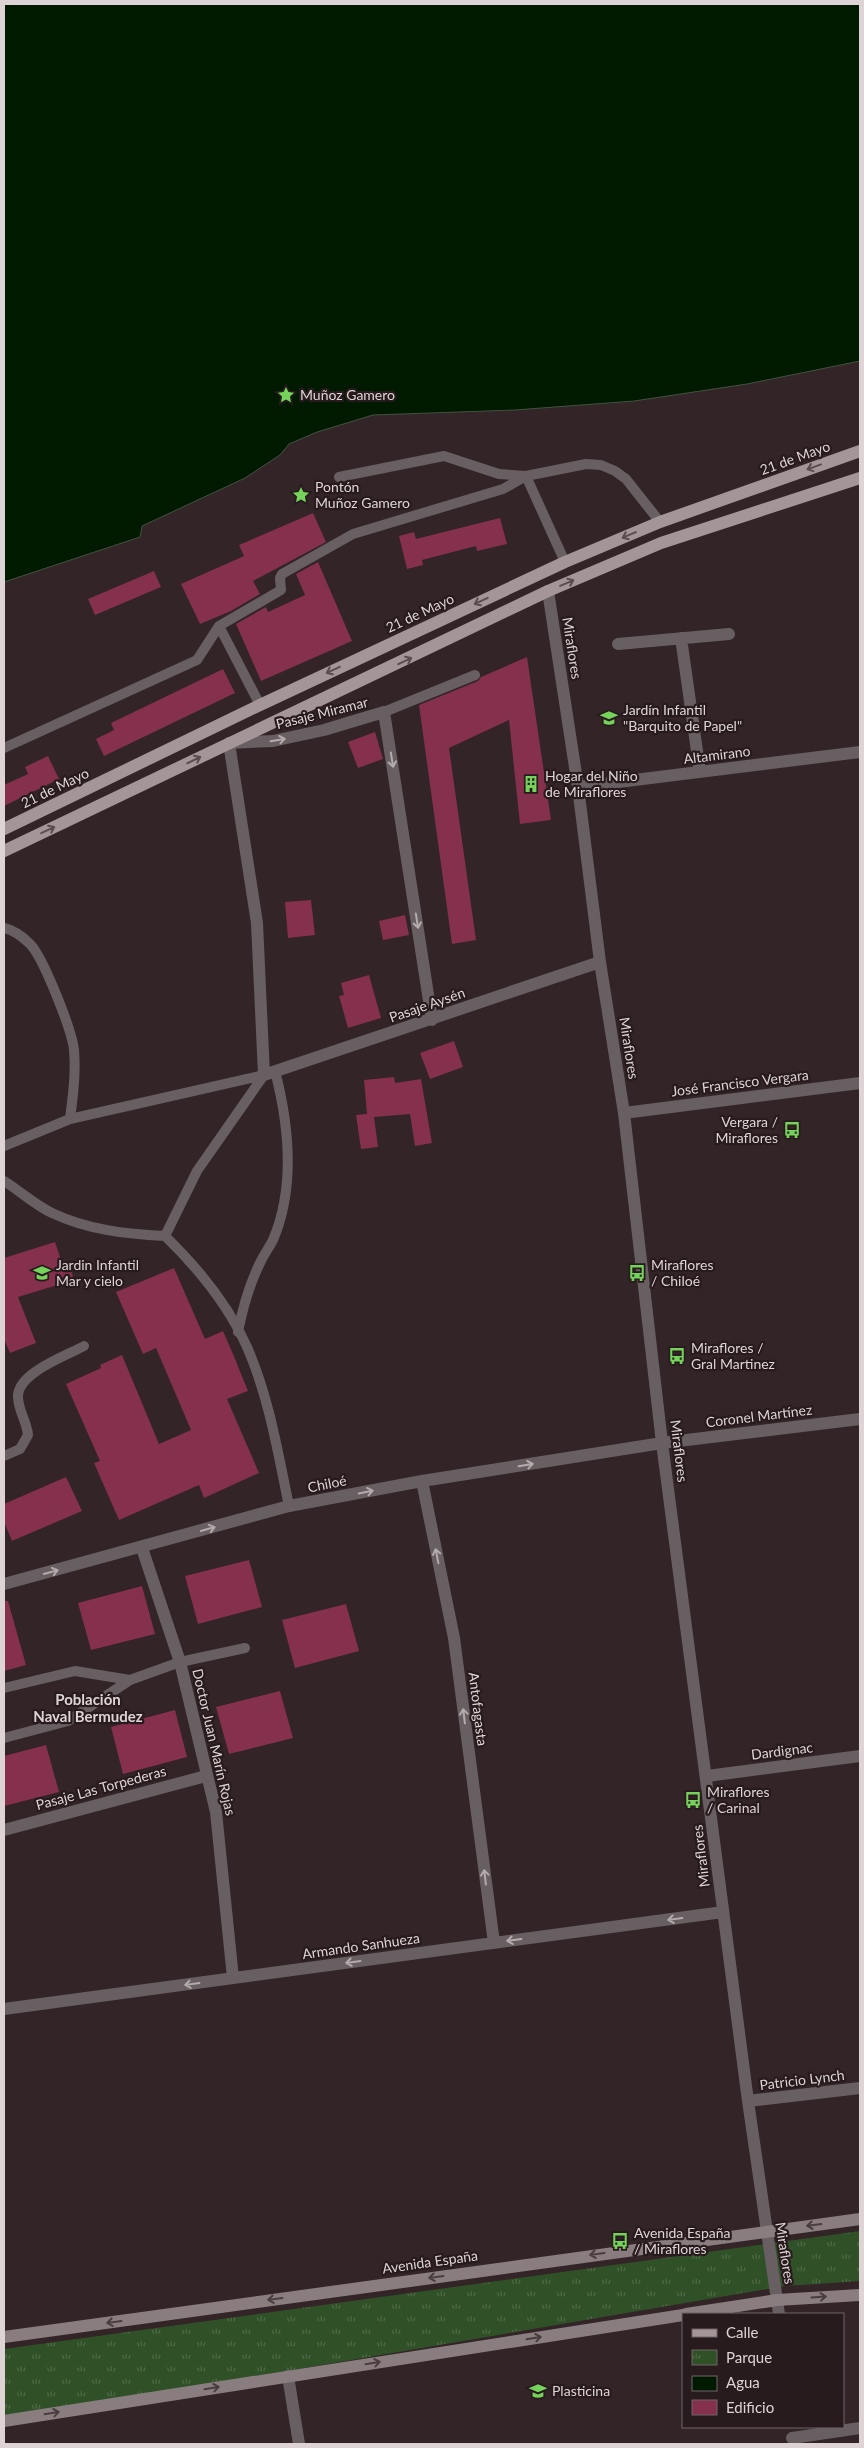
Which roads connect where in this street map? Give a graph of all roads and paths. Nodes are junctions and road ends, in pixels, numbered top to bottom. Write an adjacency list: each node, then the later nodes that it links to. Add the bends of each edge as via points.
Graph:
1 (860, 451): 5 (main road, 21 de Mayo, one-way to 5)
2 (526, 476): 3 (lane, via 499,474 444,456); 5 (lane, via 586,464 601,465 626,479); 6 (lane); 8 (lane, via 502,489 353,534 282,574 281,590)
3 (340, 477)
4 (860, 478): 7 (main road, one-way to 4, via 660,543)
5 (660, 522): 6 (main road, 21 de Mayo, one-way to 6)
6 (565, 562): 13 (main road, 21 de Mayo, one-way to 13)
7 (548, 591): 15 (main road, one-way to 7); 19 (street, Miraflores)
8 (219, 626): 13 (lane); 16 (lane, via 196,660)
9 (729, 634): 10 (street)
10 (681, 638): 11 (street); 18 (street)
11 (618, 644)
12 (475, 675): 14 (lane)
13 (260, 705): 20 (main road, 21 de Mayo)
14 (384, 712): 15 (street, Pasaje Miramar, one-way to 14, via 273,741); 24 (street, Pasaje Miramar, one-way to 24)
15 (229, 743): 21 (main road, one-way to 15); 25 (street, via 258,923)
16 (4, 748)
17 (860, 752): 18 (street, Altamirano)
18 (700, 772): 19 (street, Altamirano)
19 (578, 787): 23 (street, Miraflores)
20 (4, 829)
21 (4, 851)
22 (4, 928): 28 (lane, via 31,944 58,999 74,1048 75,1082)
23 (600, 962): 24 (street, Pasaje Aysén); 27 (street, Miraflores)
24 (432, 1020): 25 (street, Pasaje Aysén)
25 (269, 1073): 28 (lane); 31 (lane, via 197,1171); 32 (lane, via 285,1110 286,1182 273,1240 253,1279)
26 (860, 1084): 27 (street, José Francisco Vergara)
27 (624, 1113): 35 (street, Miraflores)
28 (70, 1119): 29 (lane)
29 (4, 1146)
30 (4, 1181): 31 (lane, via 50,1212 81,1225 123,1234)
31 (165, 1236): 32 (lane, via 190,1260 221,1300)
32 (238, 1332): 38 (lane, via 247,1347 269,1412)
33 (84, 1346): 36 (lane, via 31,1374 22,1384 18,1396 28,1435 20,1449)
34 (860, 1418): 35 (street, Coronel Martínez)
35 (662, 1443): 37 (street, Chiloé, one-way to 35); 48 (street, Miraflores)
36 (4, 1456)
37 (422, 1481): 38 (street, Chiloé, one-way to 37); 51 (street, Antofagasta, one-way to 37, via 454,1638)
38 (289, 1506): 39 (street, Chiloé, one-way to 38)
39 (142, 1548): 40 (street, Chiloé, one-way to 39); 42 (street, Doctor Juan Marín Rojas)
40 (4, 1584)
41 (245, 1648): 42 (lane)
42 (180, 1662): 43 (lane); 47 (street, Doctor Juan Marín Rojas)
43 (130, 1680): 44 (lane, via 74,1671); 45 (lane, via 68,1721)
44 (4, 1688)
45 (4, 1738)
46 (860, 1756): 48 (street, Dardignac)
47 (206, 1776): 49 (street, Pasaje Las Torpederas); 52 (street, Doctor Juan Marín Rojas, via 216,1812)
48 (707, 1776): 50 (street, Miraflores)
49 (4, 1830)
50 (723, 1912): 51 (street, Armando Sanhueza, one-way to 51); 55 (street, Miraflores)
51 (494, 1943): 52 (street, Armando Sanhueza, one-way to 52)
52 (233, 1978): 53 (street, Armando Sanhueza, one-way to 53)
53 (4, 2009)
54 (860, 2088): 55 (street, Patricio Lynch)
55 (748, 2101): 57 (street, Miraflores)
56 (860, 2219): 57 (main road, Avenida España, one-way to 57)
57 (767, 2230): 59 (street, Miraflores); 63 (main road, Avenida España, one-way to 63)
58 (860, 2295): 59 (main road, one-way to 58)
59 (777, 2300): 60 (main road); 61 (street, Miraflores)
60 (691, 2313)
61 (779, 2313)
62 (682, 2314): 64 (main road, one-way to 62)
63 (4, 2337)
64 (288, 2376): 65 (main road, one-way to 64); 68 (street)
65 (4, 2421)
66 (860, 2428): 67 (street)
67 (792, 2436)
68 (299, 2444)

